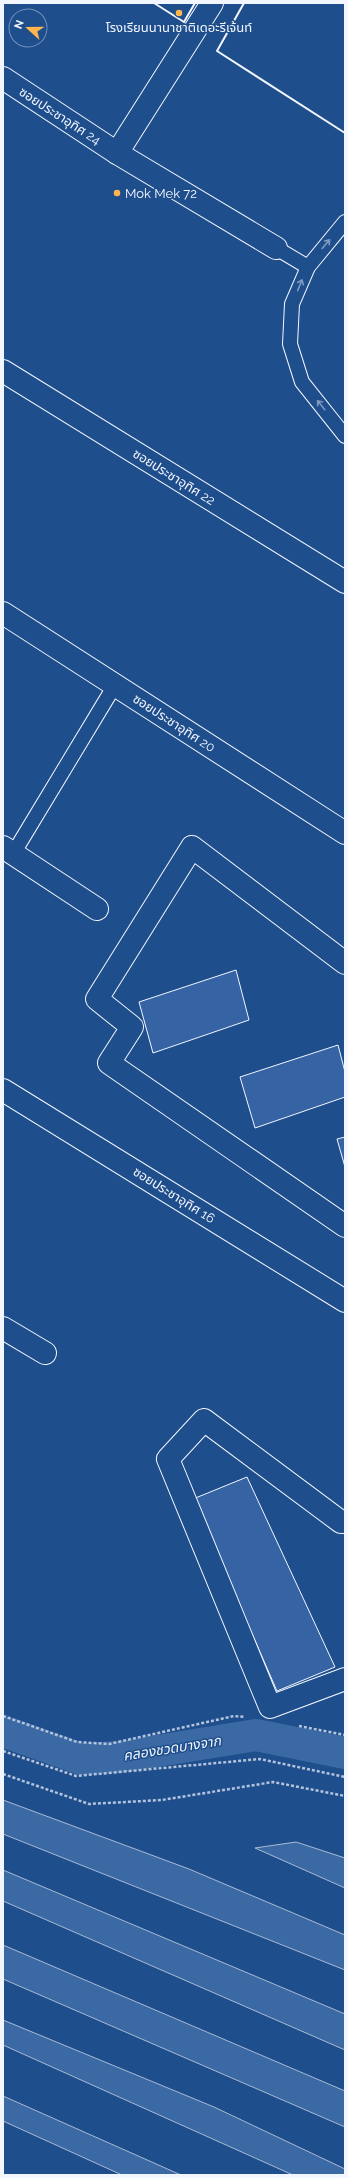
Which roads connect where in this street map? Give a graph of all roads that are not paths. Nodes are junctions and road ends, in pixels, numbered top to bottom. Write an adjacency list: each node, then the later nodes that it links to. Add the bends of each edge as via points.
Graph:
1 (212, 3): 3 (street)
2 (3, 78): 3 (street, ซอยประชาอุทิศ 24)
3 (117, 153): 5 (street, ซอยประชาอุทิศ 24)
4 (345, 222): 6 (lane, one-way to 4)
5 (276, 248): 6 (lane)
6 (308, 267): 8 (lane, one-way to 6, via 302,382 290,344 292,304)
7 (3, 371): 9 (street, ซอยประชาอุทิศ 22)
8 (345, 436)
9 (345, 582)
10 (3, 613): 11 (street, ซอยประชาอุทิศ 20)
11 (116, 685): 12 (street, ซอยประชาอุทิศ 20); 13 (lane)
12 (345, 832)
13 (8, 850): 14 (street)
14 (97, 909)
15 (345, 963): 17 (street, via 192,847 97,1000 132,1027 109,1063)
16 (3, 1090): 18 (street, ซอยประชาอุทิศ 16)
17 (345, 1226)
18 (345, 1301)
19 (3, 1328): 20 (street)
20 (45, 1353)
21 (345, 1522): 22 (street, via 340,1522 204,1420 168,1459 270,1707)
22 (345, 1679)

